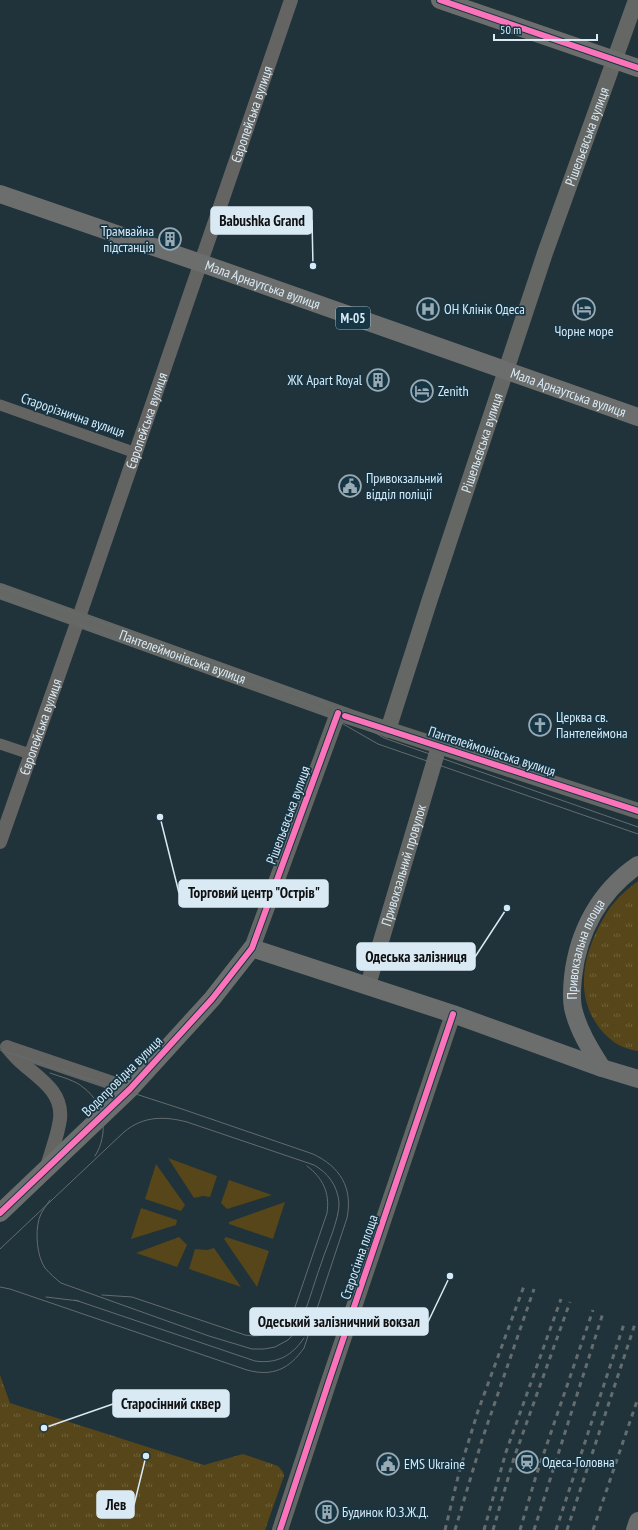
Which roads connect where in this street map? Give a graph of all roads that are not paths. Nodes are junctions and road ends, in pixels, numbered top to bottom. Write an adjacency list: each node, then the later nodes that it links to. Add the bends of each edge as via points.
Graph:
1 (291, 0): 7 (street, Європейська вулиця)
2 (440, 0): 4 (main road)
3 (636, 0): 4 (main road, Рішельєвська вулиця)
4 (615, 60): 5 (main road); 8 (main road, Рішельєвська вулиця, via 565,194)
5 (638, 68)
6 (0, 194): 7 (main road, Мала Арнаутська вулиця / М-05)
7 (200, 264): 8 (main road, Мала Арнаутська вулиця / М-05); 11 (street, Європейська вулиця)
8 (506, 371): 10 (main road, Мала Арнаутська вулиця / М-05); 15 (main road, Рішельєвська вулиця)
9 (0, 405): 11 (street, Старорізнична вулиця)
10 (638, 417)
11 (136, 453): 13 (street, Європейська вулиця)
12 (0, 591): 13 (main road, Пантелеймонівська вулиця)
13 (78, 618): 14 (main road, Пантелеймонівська вулиця); 18 (street, Європейська вулиця)
14 (338, 713): 15 (main road, Пантелеймонівська вулиця); 22 (main road, Рішельєвська вулиця)
15 (388, 730): 17 (main road, Пантелеймонівська вулиця)
16 (0, 744): 18 (street)
17 (439, 746): 19 (main road, Пантелеймонівська вулиця); 23 (main road, Привокзальний провулок)
18 (30, 754): 20 (street, Європейська вулиця)
19 (638, 811)
20 (0, 842)
21 (638, 865): 26 (main road, Привокзальна площа, via 611,888 595,908 582,933 574,966 573,1006 578,1025)
22 (252, 948): 23 (main road); 28 (main road, Водопровідна вулиця, via 212,999)
23 (368, 985): 24 (main road)
24 (454, 1014): 26 (main road); 32 (main road, Старосінна площа)
25 (4, 1046): 28 (street); 29 (street, via 47,1084 58,1101 60,1120)
26 (602, 1068): 27 (main road)
27 (638, 1079)
28 (130, 1089): 29 (main road, Водопровідна вулиця)
29 (46, 1167): 30 (main road, Водопровідна вулиця)
30 (0, 1213)
31 (638, 1521): 33 (main road)
32 (280, 1530)
33 (635, 1530)

